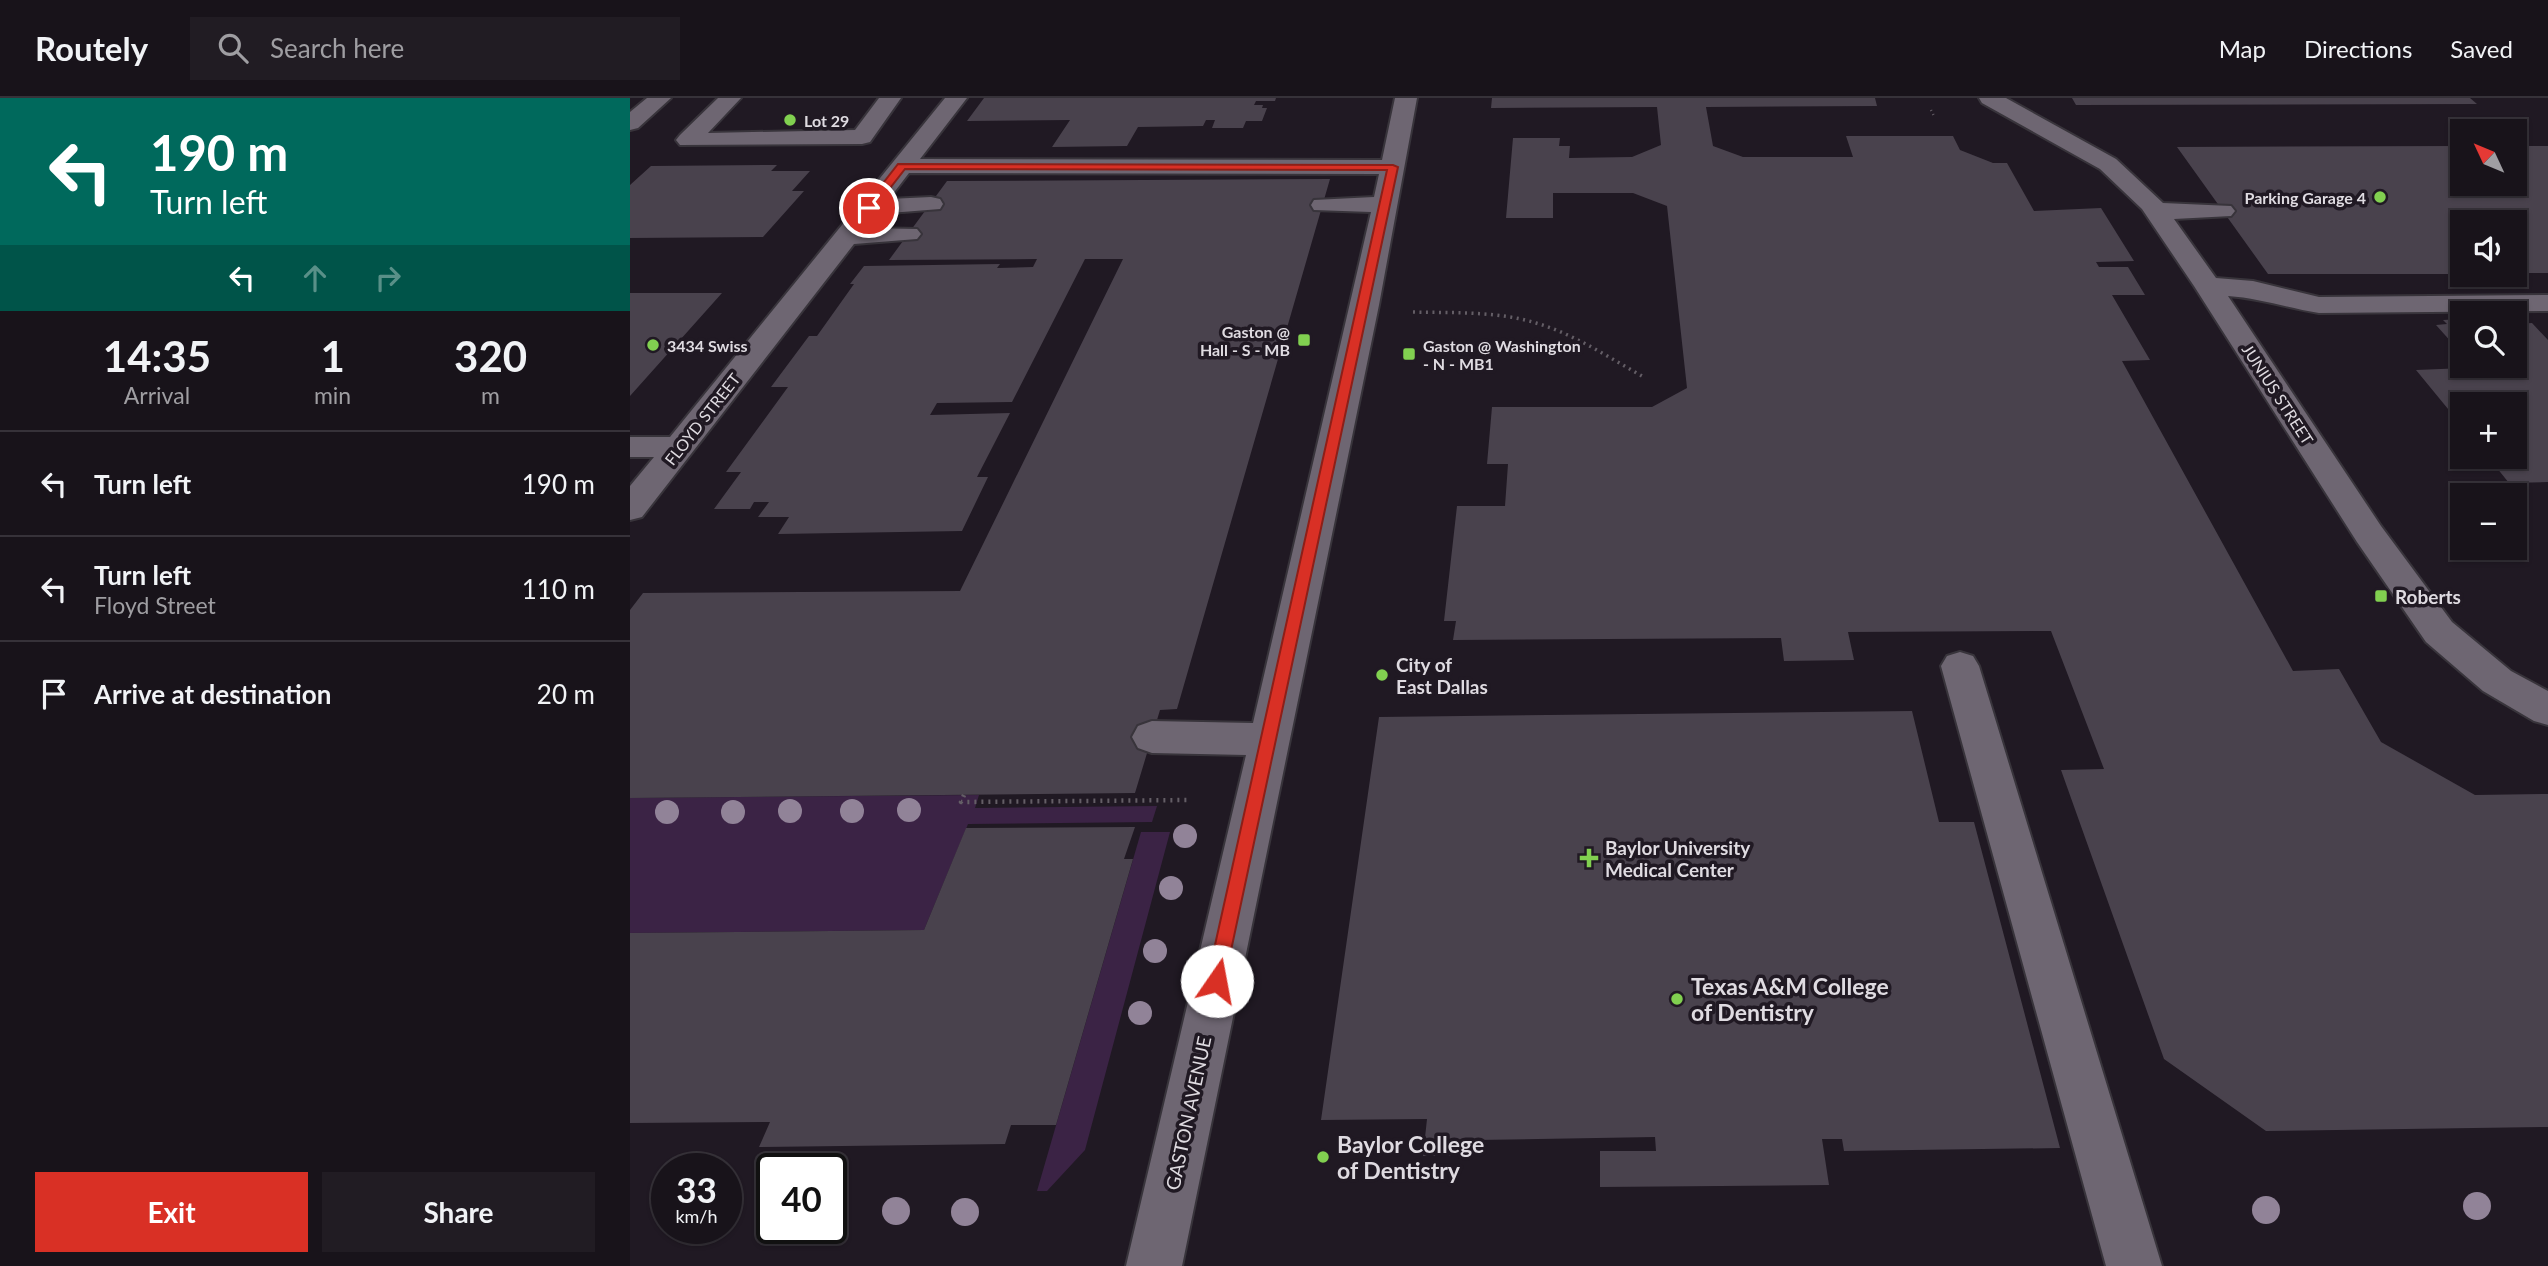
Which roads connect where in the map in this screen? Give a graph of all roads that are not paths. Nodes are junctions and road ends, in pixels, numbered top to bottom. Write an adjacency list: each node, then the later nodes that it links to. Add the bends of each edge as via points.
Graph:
1 (660, 98): 7 (street)
2 (730, 98): 3 (street, via 688,140 862,136)
3 (890, 98)
4 (956, 98): 8 (street, FLOYD STREET)
5 (1406, 98): 9 (street, GASTON AVENUE)
6 (1990, 98): 13 (street, JUNIUS STREET, via 2108,164)
7 (630, 123)
8 (902, 166): 9 (street); 12 (street, FLOYD STREET)
9 (1389, 186): 11 (street); 25 (street, GASTON AVENUE)
10 (931, 204): 12 (street)
11 (1323, 205)
12 (869, 208): 16 (street, FLOYD STREET)
13 (2156, 211): 14 (street); 17 (street, JUNIUS STREET)
14 (2222, 211)
15 (908, 234): 16 (street)
16 (847, 236): 20 (street, FLOYD STREET)
17 (2208, 286): 18 (street, via 2253,289 2319,305); 23 (street, JUNIUS STREET, via 2369,534 2439,632 2497,681)
18 (2548, 303)
19 (630, 447): 20 (street)
20 (679, 447): 21 (street, FLOYD STREET)
21 (630, 509)
22 (1960, 666): 27 (street)
23 (2548, 710)
24 (1152, 737): 25 (street)
25 (1270, 739): 26 (street, GASTON AVENUE)
26 (1154, 1266)
27 (2134, 1266)

